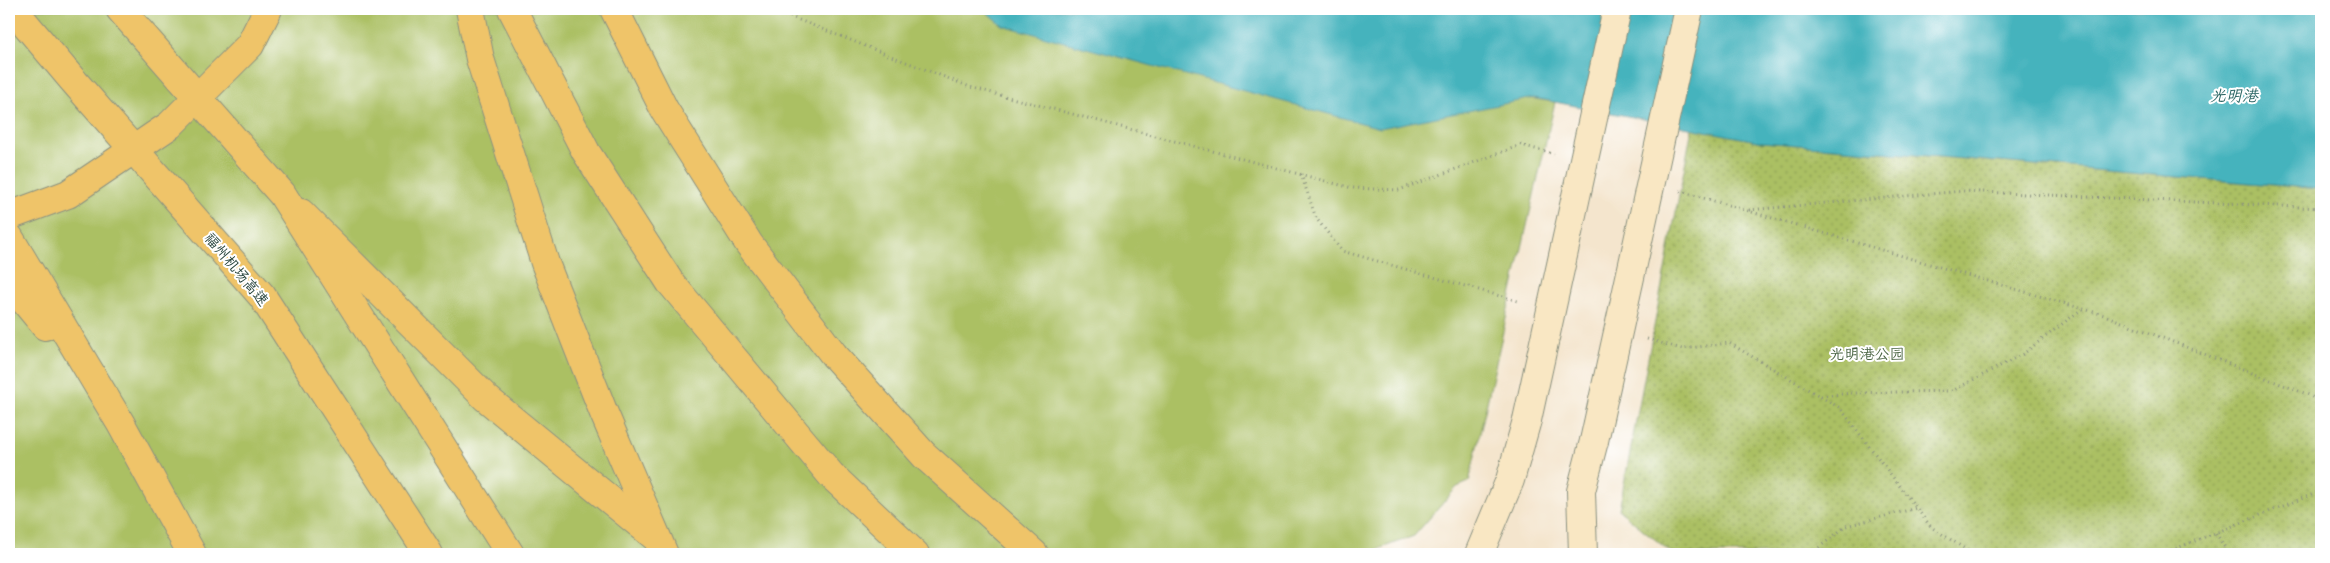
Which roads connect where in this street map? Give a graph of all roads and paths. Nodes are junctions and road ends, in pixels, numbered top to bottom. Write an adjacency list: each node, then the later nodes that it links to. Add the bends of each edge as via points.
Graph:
1 (14, 9): 11 (highway, 福州机场高速)
2 (120, 9): 15 (highway)
3 (268, 9): 18 (highway, via 250,45 170,125 68,194)
4 (470, 9): 33 (highway, via 480,59 545,263)
5 (512, 9): 35 (highway, via 586,152 670,282 830,474)
6 (614, 9): 36 (highway, via 664,109 749,244 834,355 924,455)
7 (771, 9): 13 (path, via 970,87)
8 (1618, 9): 37 (main road, bridge, via 1527,420 1510,480)
9 (1689, 9): 38 (main road, bridge, via 1581,491)
10 (9, 22): 11 (highway)
11 (71, 78): 31 (highway, 福州机场高速, via 262,296)
12 (1559, 156): 13 (path, via 1521,145 1399,190 1352,188)
13 (1301, 174): 21 (path, via 1316,218 1342,251)
14 (1671, 188): 17 (path)
15 (282, 194): 32 (highway); 34 (highway, via 486,398)
16 (2321, 208): 17 (path, via 1964,191)
17 (1746, 210): 22 (path)
18 (9, 216)
19 (9, 237): 26 (highway)
20 (9, 282): 26 (highway)
21 (1529, 305)
22 (2083, 308): 24 (path, via 2024,354 1952,391); 25 (path, via 2309,395)
23 (1644, 338): 24 (path, via 1682,348 1729,343)
24 (1819, 396): 28 (path, via 1840,408)
25 (2321, 403)
26 (122, 424): 30 (highway)
27 (2321, 491): 29 (path)
28 (1917, 508): 39 (path, via 1846,526); 40 (path, via 1932,527)
29 (2216, 533): 41 (path); 42 (path)
30 (192, 554)
31 (429, 554)
32 (510, 554)
33 (664, 554)
34 (677, 554)
35 (915, 554)
36 (1034, 554)
37 (1479, 554)
38 (1583, 554)
39 (1811, 554)
40 (1973, 554)
41 (2162, 554)
42 (2229, 554)

